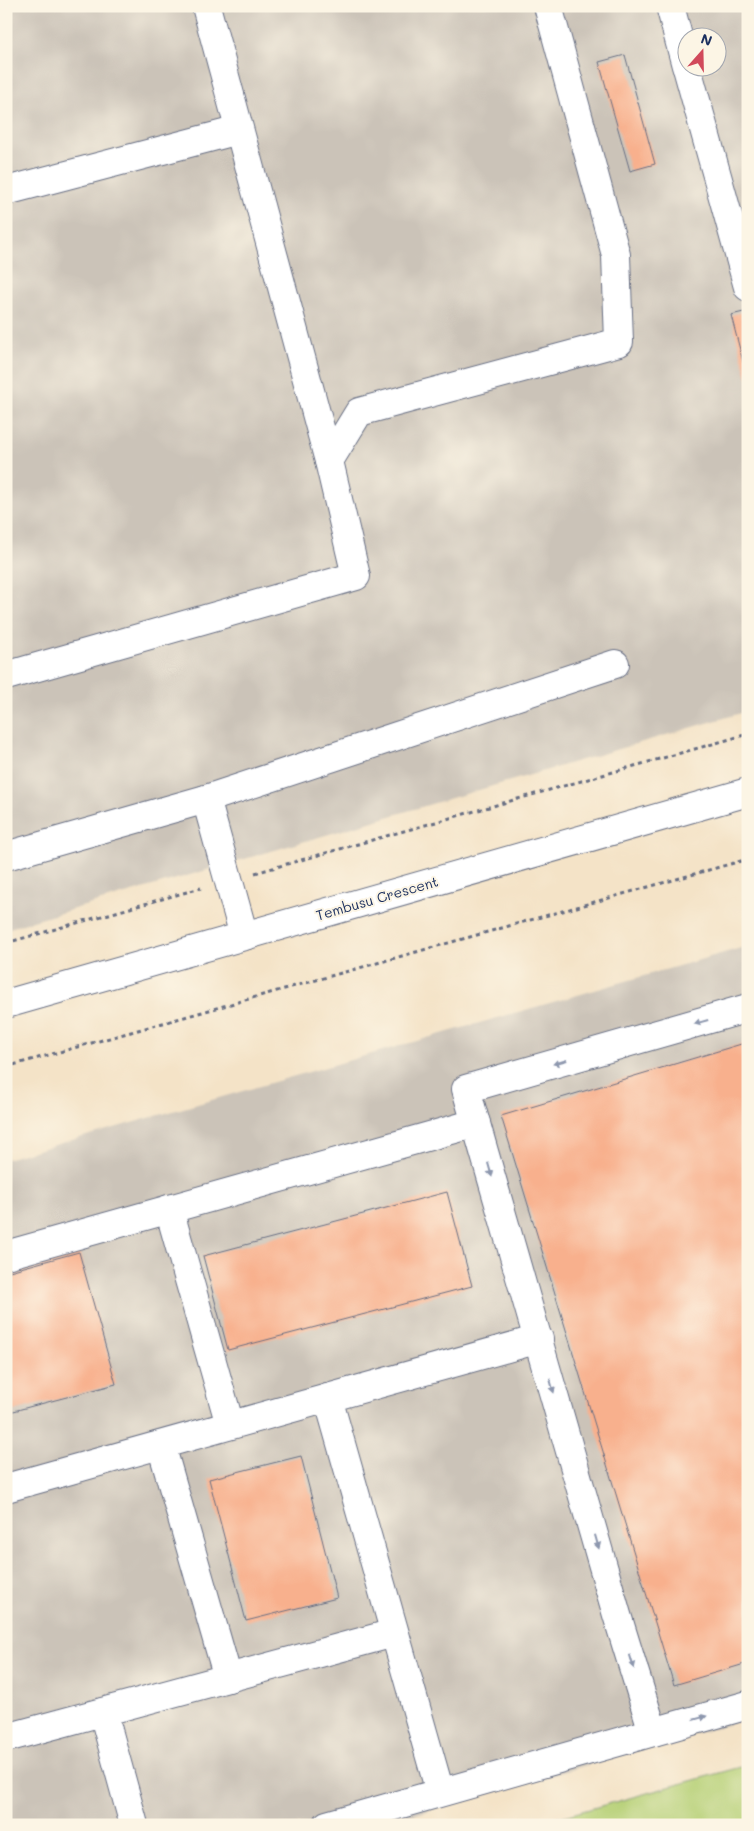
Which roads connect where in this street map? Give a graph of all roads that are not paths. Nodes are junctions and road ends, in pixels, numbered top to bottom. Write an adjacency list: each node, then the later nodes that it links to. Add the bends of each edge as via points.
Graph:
1 (206, 6): 6 (street)
2 (548, 6): 9 (street, via 616,255 619,342 358,412)
3 (670, 6): 4 (street)
4 (676, 28)
5 (690, 78): 8 (street)
6 (239, 130): 7 (street); 9 (street)
7 (6, 191)
8 (748, 288)
9 (329, 461): 11 (street, via 356,576)
10 (615, 664): 13 (street)
11 (6, 676)
12 (748, 792): 15 (street, Tembusu Crescent)
13 (206, 799): 14 (street); 15 (street)
14 (6, 856)
15 (244, 936): 16 (street, Tembusu Crescent)
16 (6, 1004)
17 (748, 1008): 18 (street, one-way to 18, via 466,1088)
18 (476, 1123): 19 (street); 21 (street, one-way to 21)
19 (169, 1209): 20 (street); 23 (street)
20 (6, 1255)
21 (539, 1339): 22 (street); 30 (street, one-way to 30)
22 (328, 1398): 23 (street); 26 (street)
23 (230, 1425): 24 (street)
24 (161, 1445): 25 (street); 27 (street)
25 (6, 1488)
26 (394, 1633): 27 (street); 32 (street)
27 (228, 1678): 29 (street)
28 (748, 1705): 30 (street, one-way to 28)
29 (102, 1712): 31 (street); 33 (street)
30 (653, 1732): 32 (street)
31 (6, 1738)
32 (440, 1792): 34 (street)
33 (134, 1825)
34 (327, 1825)

